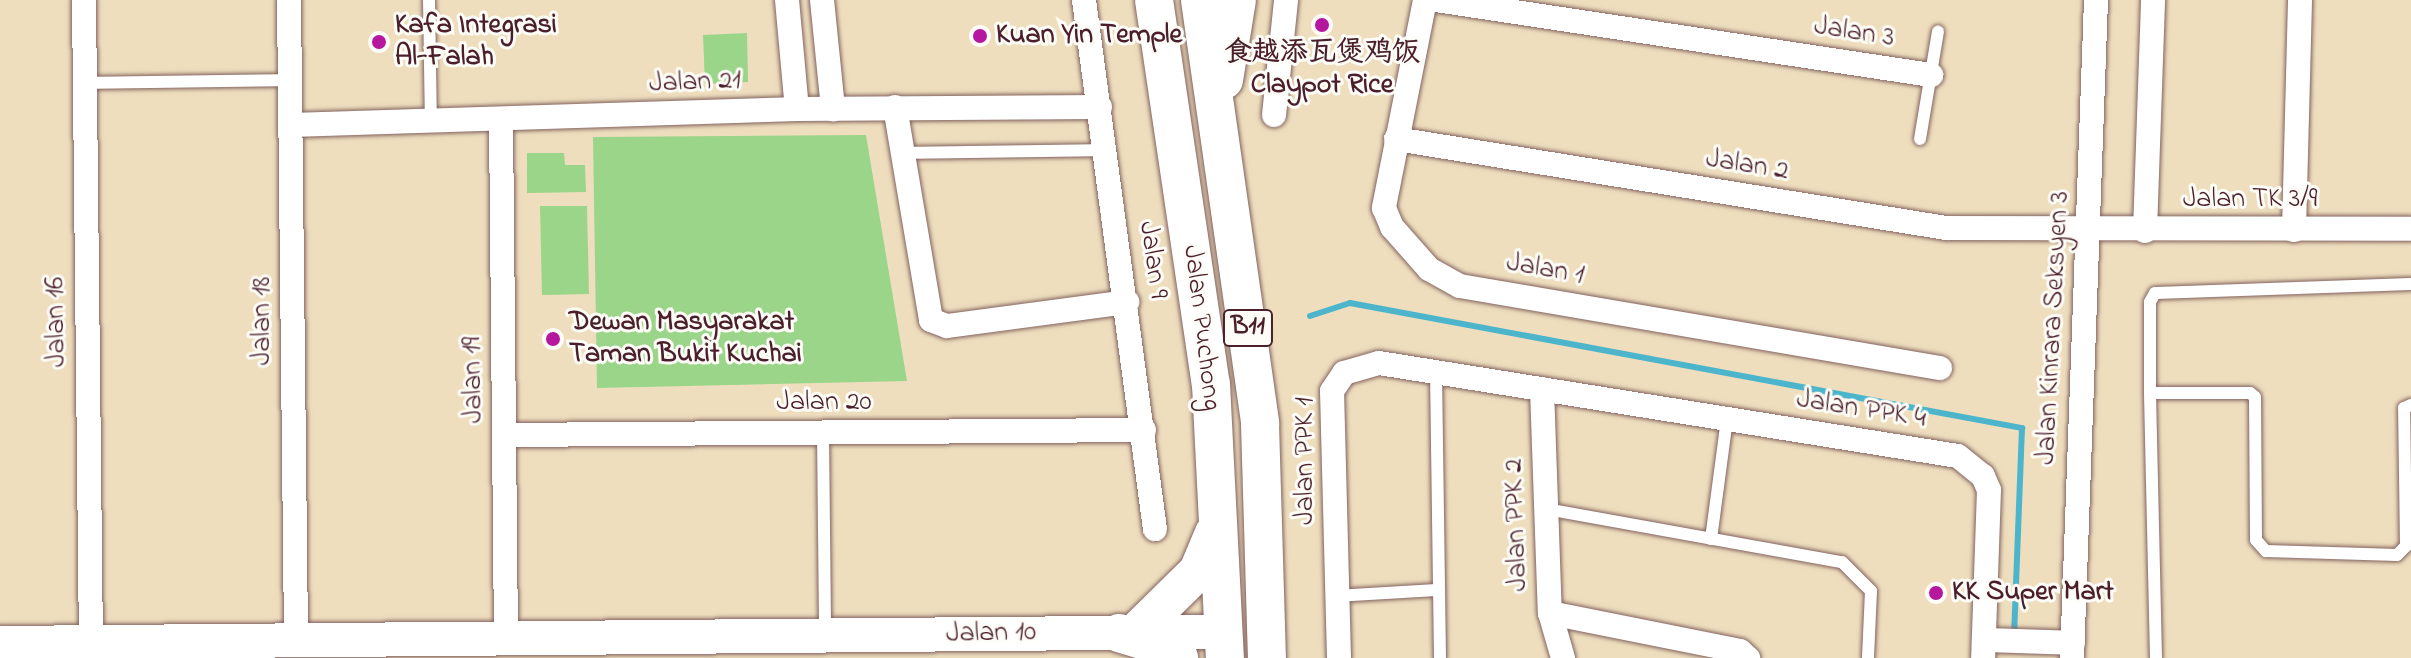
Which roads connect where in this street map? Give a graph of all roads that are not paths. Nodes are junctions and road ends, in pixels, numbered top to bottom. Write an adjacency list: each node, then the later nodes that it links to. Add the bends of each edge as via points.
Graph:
1 (84, 0): 21 (street, Jalan 16)
2 (289, 0): 20 (street, Jalan 18)
3 (429, 0): 28 (lane)
4 (787, 0): 24 (street)
5 (822, 0): 25 (street)
6 (1084, 0): 23 (street, Jalan 9)
7 (1154, 0): 18 (main road, Jalan Puchong / B11)
8 (1167, 0): 18 (main road)
9 (1200, 0): 32 (main road, Jalan Puchong / B11)
10 (1237, 0): 32 (main road)
11 (1286, 0): 26 (street)
12 (1425, 0): 30 (street, Jalan 1)
13 (1436, 0): 19 (street, Jalan 3)
14 (2096, 0): 38 (street, Jalan Kinrara Seksyen 3)
15 (2153, 0): 37 (street)
16 (2300, 0): 36 (street)
17 (1938, 32): 19 (lane)
18 (1163, 55): 51 (main road, Jalan Puchong / B11, via 1211,384)
19 (1931, 75): 31 (lane)
20 (290, 80): 21 (lane); 29 (street, Jalan 18)
21 (84, 83): 63 (street, Jalan 16)
22 (895, 107): 23 (street, Jalan 21); 25 (street, Jalan 21); 34 (street)
23 (1100, 107): 33 (street, Jalan 9)
24 (797, 109): 25 (street, Jalan 21); 27 (street, Jalan 21)
25 (833, 109)
26 (1274, 115)
27 (501, 119): 28 (street, Jalan 21); 49 (street, Jalan 19)
28 (431, 121): 29 (street, Jalan 21)
29 (291, 125): 61 (street, Jalan 18)
30 (1396, 139): 38 (street, Jalan 2, via 1912,224); 41 (street, Jalan 1, via 1386,218 1443,279)
31 (1920, 139)
32 (1220, 142): 50 (main road, Jalan Puchong / B11, via 1250,340)
33 (1107, 150): 34 (lane); 40 (street, Jalan 9)
34 (903, 153): 40 (street, via 927,312 937,325)
35 (2411, 229): 36 (street, Jalan TK 3/9)
36 (2294, 230): 37 (street, Jalan TK 3/9)
37 (2145, 231): 38 (street, Jalan TK 3/9)
38 (2090, 232): 67 (street, Jalan Kinrara Seksyen 3)
39 (2411, 284): 44 (lane, via 2155,293 2150,302)
40 (1127, 302): 47 (street, Jalan 9)
41 (1940, 368)
42 (1436, 372): 43 (street, Jalan PPK 1); 55 (lane); 56 (street, Jalan PPK 1, via 1363,365 1344,373 1332,391)
43 (1542, 389): 46 (street, Jalan PPK 4); 52 (street, Jalan PPK 2)
44 (2150, 393): 45 (lane, via 2255,397 2256,540 2266,551 2397,555 2406,546 2404,408); 78 (lane)
45 (2411, 405)
46 (1727, 419): 54 (lane); 65 (street, Jalan PPK 4, via 1958,456 1983,476 1990,506)
47 (1144, 430): 48 (street, Jalan 20); 53 (street, Jalan 9)
48 (823, 433): 49 (street, Jalan 20); 59 (lane)
49 (504, 435): 60 (street, Jalan 19)
50 (1263, 473): 69 (main road, via 1240,510 1241,596); 72 (main road, Jalan Puchong / B11)
51 (1217, 496): 58 (main road, via 1214,535 1198,571); 69 (main road, Jalan Puchong / B11)
52 (1546, 509): 54 (lane); 57 (street, Jalan PPK 2)
53 (1155, 529)
54 (1711, 539): 77 (lane, via 1842,562 1857,572 1871,591)
55 (1439, 590): 56 (lane); 74 (lane)
56 (1337, 596): 73 (street, Jalan PPK 1)
57 (1550, 613): 75 (street, Jalan PPK 2); 76 (street, via 1740,651)
58 (1128, 632): 64 (street, Jalan 10); 69 (street, Jalan 10); 71 (main road)
59 (825, 636): 64 (street, Jalan 10); 66 (street, Jalan 10)
60 (506, 639): 66 (street, Jalan 10); 68 (street, Jalan 10)
61 (296, 641): 68 (street, Jalan 10); 70 (street, Jalan 10)
62 (0, 643): 63 (street, Jalan 10)
63 (91, 643): 70 (street, Jalan 10)
64 (977, 646)
65 (1989, 646): 67 (street)
66 (640, 648)
67 (2066, 648)
68 (398, 649)
69 (1229, 649)
70 (193, 650)
71 (1179, 658)
72 (1267, 658)
73 (1339, 658)
74 (1440, 658)
75 (1563, 658)
76 (1748, 658)
77 (1868, 658)
78 (2156, 658)

